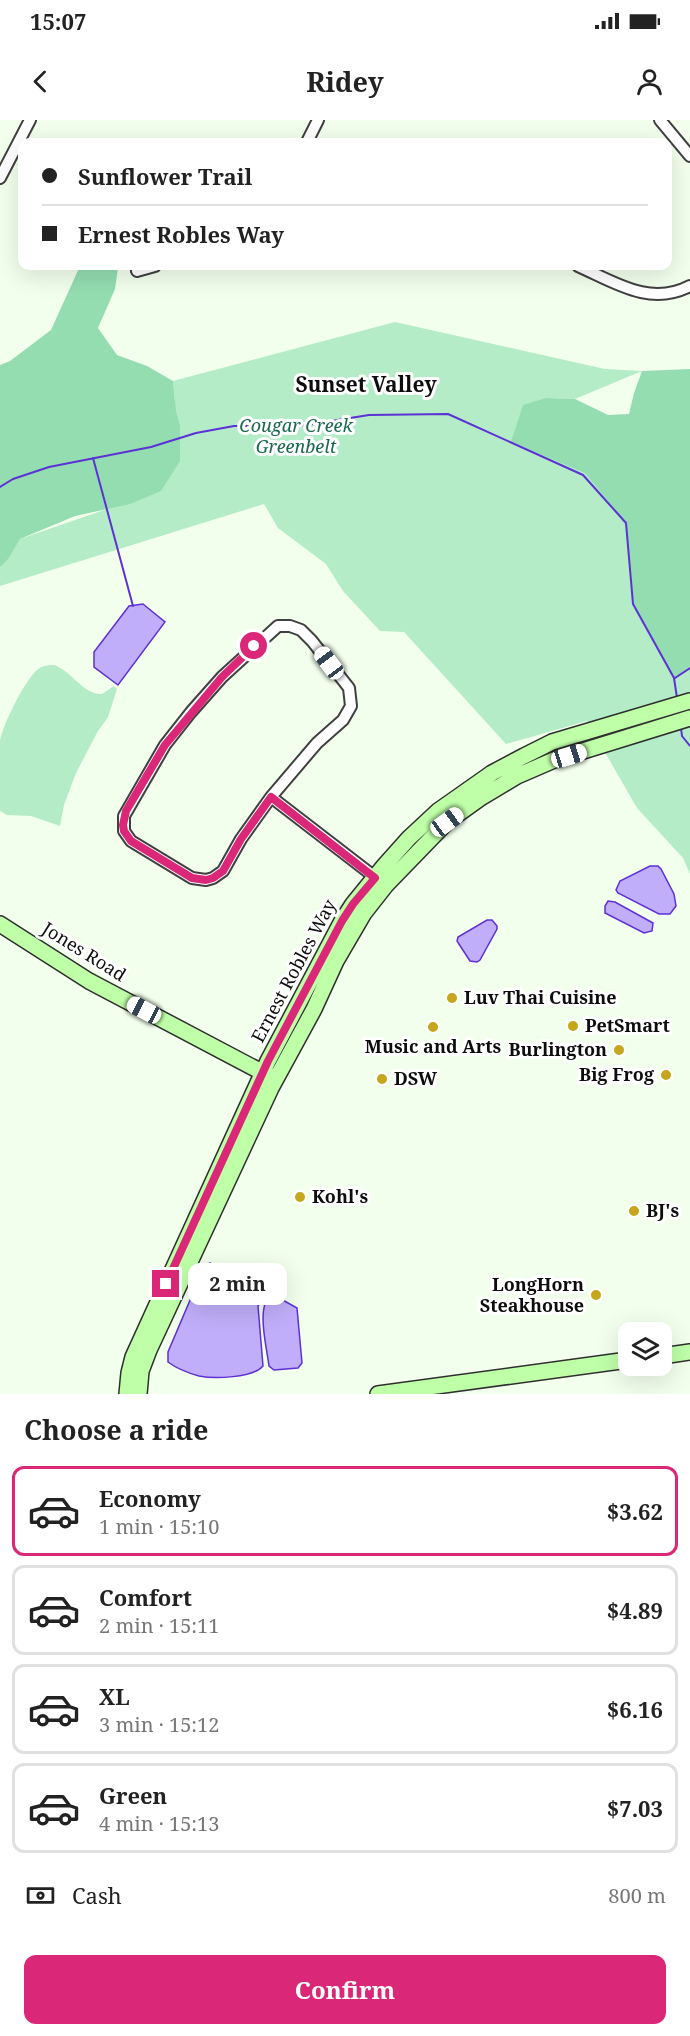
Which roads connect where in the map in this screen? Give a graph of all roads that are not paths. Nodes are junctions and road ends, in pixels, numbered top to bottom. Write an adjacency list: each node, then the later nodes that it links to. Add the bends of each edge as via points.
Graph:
1 (30, 120): 4 (street)
2 (318, 120): 5 (street)
3 (660, 120): 7 (street)
4 (21, 138)
5 (309, 138)
6 (18, 143): 8 (street)
7 (690, 156)
8 (0, 178)
9 (141, 270): 11 (street)
10 (587, 270): 12 (street, via 648,295 668,294)
11 (137, 271)
12 (690, 286)
13 (689, 701): 16 (street, Ernest Robles Way, via 552,742 492,773 409,838)
14 (690, 718): 16 (street, Ernest Robles Way, via 554,760 517,776 447,822 412,857)
15 (271, 797): 15 (street, via 317,743 343,720 351,706 349,688 312,641 290,626 278,626 271,631 191,712 144,778 124,816 124,831 136,845 192,878 206,880 223,871); 16 (street)
16 (380, 881): 18 (street, Ernest Robles Way, via 353,904 342,921)
17 (0, 924): 18 (street, Jones Road, via 89,981)
18 (270, 1076): 19 (street, Ernest Robles Way)
19 (216, 1191): 23 (street, Ernest Robles Way, via 133,1357); 24 (street, Ernest Robles Way, via 141,1371)
20 (690, 1352): 21 (street)
21 (672, 1355)
22 (618, 1361): 25 (street)
23 (127, 1394)
24 (139, 1394)
25 (378, 1394)

